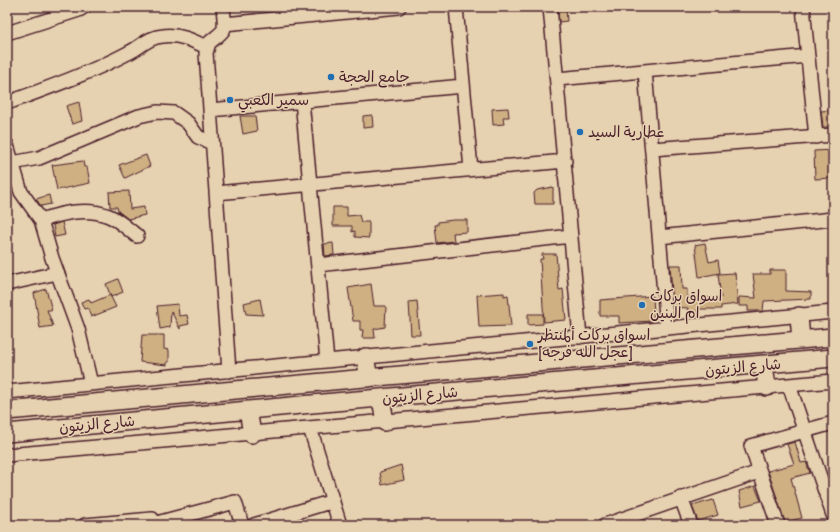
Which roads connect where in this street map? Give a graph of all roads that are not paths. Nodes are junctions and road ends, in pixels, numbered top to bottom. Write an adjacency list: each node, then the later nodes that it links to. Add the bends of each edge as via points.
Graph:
1 (84, 7): 8 (street)
2 (223, 7): 7 (street)
3 (399, 7): 7 (street)
4 (456, 7): 13 (street)
5 (550, 7): 12 (street)
6 (803, 7): 10 (street)
7 (224, 24): 9 (street, via 222,34)
8 (7, 33)
9 (206, 47): 15 (street, via 188,37 164,36 149,39 130,53 57,85); 16 (street)
10 (808, 56): 11 (street); 18 (street)
11 (645, 71): 12 (street); 21 (street)
12 (557, 79): 22 (street)
13 (463, 86): 14 (street); 24 (street)
14 (302, 101): 16 (street); 25 (street)
15 (7, 102)
16 (210, 110): 19 (street)
17 (833, 135): 18 (street)
18 (816, 137): 21 (street)
19 (212, 144): 23 (street, via 198,138 188,123 174,113 157,112 139,116 39,158); 26 (street)
20 (7, 145): 23 (street)
21 (652, 150): 31 (street)
22 (565, 161): 24 (street); 30 (street)
23 (10, 164): 28 (street, via 21,192)
24 (471, 170): 25 (street)
25 (310, 184): 26 (street); 32 (street)
26 (216, 193): 47 (street)
27 (833, 219): 31 (street)
28 (41, 220): 29 (street, via 63,213 88,211 110,216); 33 (street)
29 (137, 236)
30 (571, 236): 32 (street); 38 (street)
31 (659, 237): 37 (street)
32 (318, 265): 44 (street)
33 (57, 273): 34 (street); 52 (street, via 78,329)
34 (7, 284)
35 (833, 312): 36 (street)
36 (800, 316): 37 (street); 40 (main road)
37 (667, 328): 38 (street)
38 (580, 337): 41 (street)
39 (833, 337): 40 (main road, شارع الزيتون)
40 (801, 340): 43 (main road, شارع الزيتون)
41 (365, 357): 44 (street); 48 (main road)
42 (833, 358): 46 (main road, شارع الزيتون)
43 (602, 359): 45 (main road, شارع الزيتون); 49 (main road, via 596,366 599,375)
44 (327, 361): 47 (street)
45 (555, 362): 48 (main road, شارع الزيتون); 51 (main road, via 561,372)
46 (764, 365): 49 (main road, شارع الزيتون); 54 (main road)
47 (229, 371): 52 (street)
48 (369, 378): 58 (main road, شارع الزيتون)
49 (606, 379): 51 (main road, شارع الزيتون)
50 (833, 381): 53 (street)
51 (557, 383): 56 (main road, شارع الزيتون)
52 (91, 384): 55 (street)
53 (789, 385): 54 (street); 62 (street)
54 (767, 387): 59 (street)
55 (7, 392)
56 (381, 398): 57 (main road, شارع الزيتون); 59 (main road)
57 (248, 410): 63 (main road, شارع الزيتون); 64 (main road)
58 (7, 411)
59 (385, 422): 61 (street)
60 (833, 423): 62 (street)
61 (310, 428): 64 (street); 68 (street)
62 (803, 431): 66 (street, via 751,446); 69 (street)
63 (7, 433)
64 (252, 434): 65 (street)
65 (7, 455)
66 (759, 472): 67 (street); 77 (street)
67 (681, 498): 75 (street); 76 (street)
68 (333, 501): 73 (street); 74 (street)
69 (833, 516)
70 (84, 525): 71 (street, via 152,520)
71 (154, 525): 72 (street, via 234,502)
72 (242, 525)
73 (254, 525)
74 (340, 525)
75 (607, 525)
76 (691, 525)
77 (778, 525)

